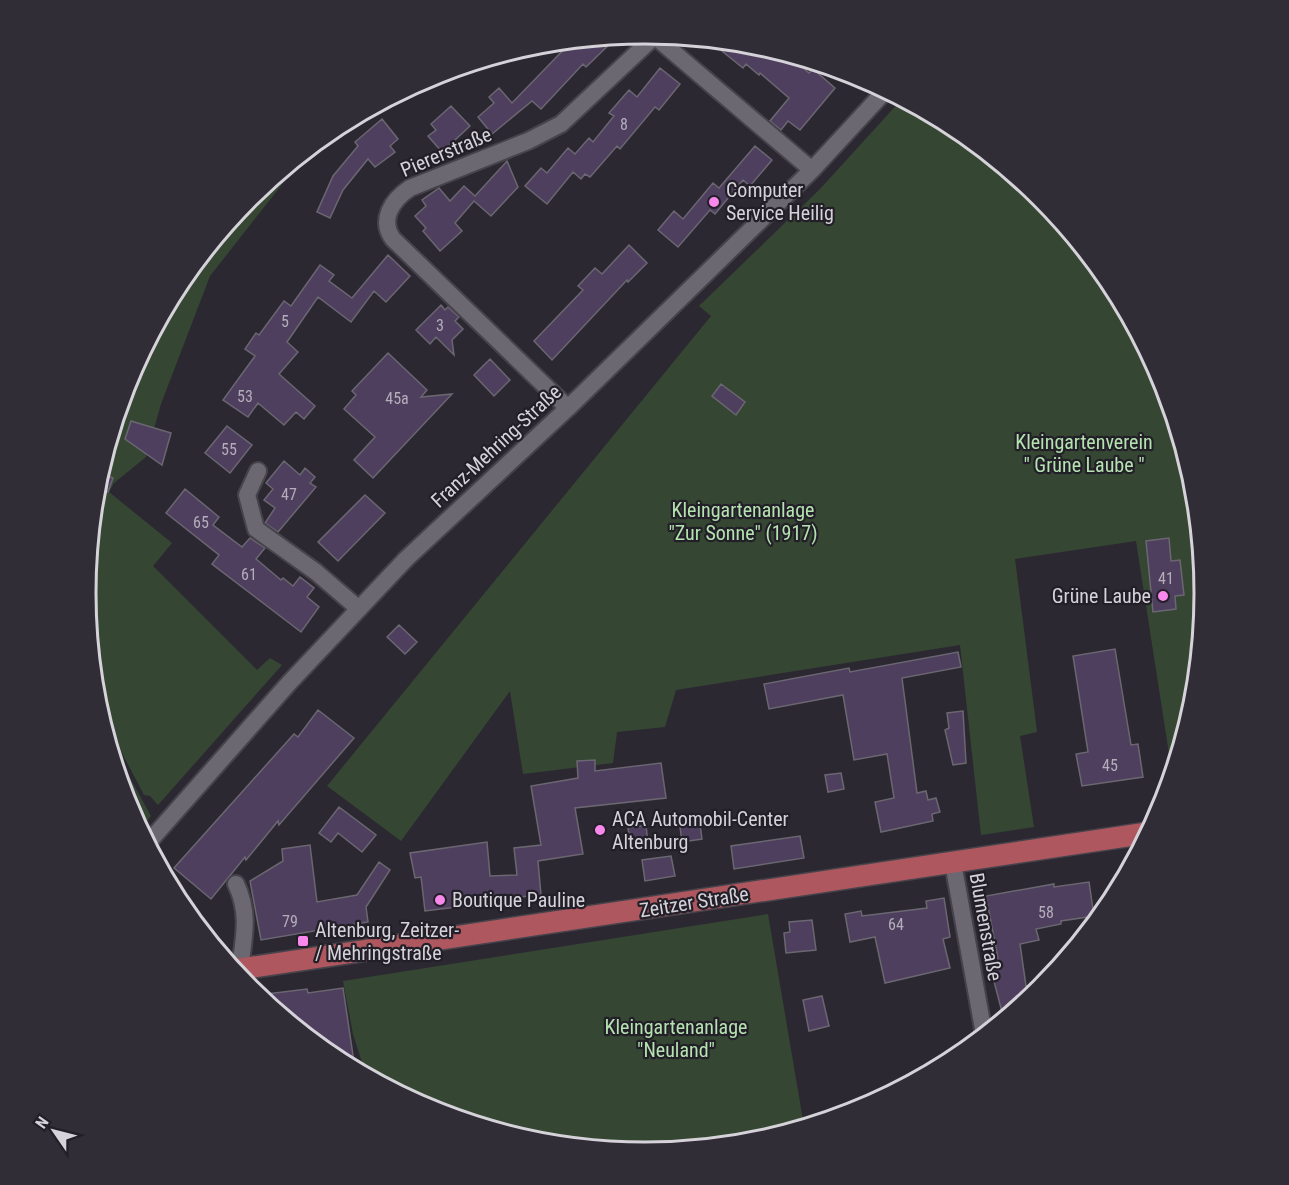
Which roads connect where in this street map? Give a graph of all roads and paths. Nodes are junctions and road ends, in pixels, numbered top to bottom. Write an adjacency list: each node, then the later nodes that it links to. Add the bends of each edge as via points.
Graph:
1 (645, 44): 5 (street, Piererstraße, via 561,124 410,188 399,195 386,218 386,230 393,239)
2 (666, 45): 4 (street, Piererstraße)
3 (880, 97): 4 (street, Franz-Mehring-Straße)
4 (812, 170): 5 (street, Franz-Mehring-Straße)
5 (568, 408): 7 (street, Franz-Mehring-Straße, via 406,559)
6 (258, 471): 7 (street, via 247,495 256,529)
7 (359, 609): 9 (street, Franz-Mehring-Straße)
8 (1137, 835): 10 (main road, Zeitzer Straße)
9 (153, 837)
10 (953, 863): 13 (main road, Zeitzer Straße); 14 (street, Blumenstraße)
11 (236, 884): 12 (street, via 244,902 245,929)
12 (237, 960)
13 (243, 967)
14 (982, 1025)

